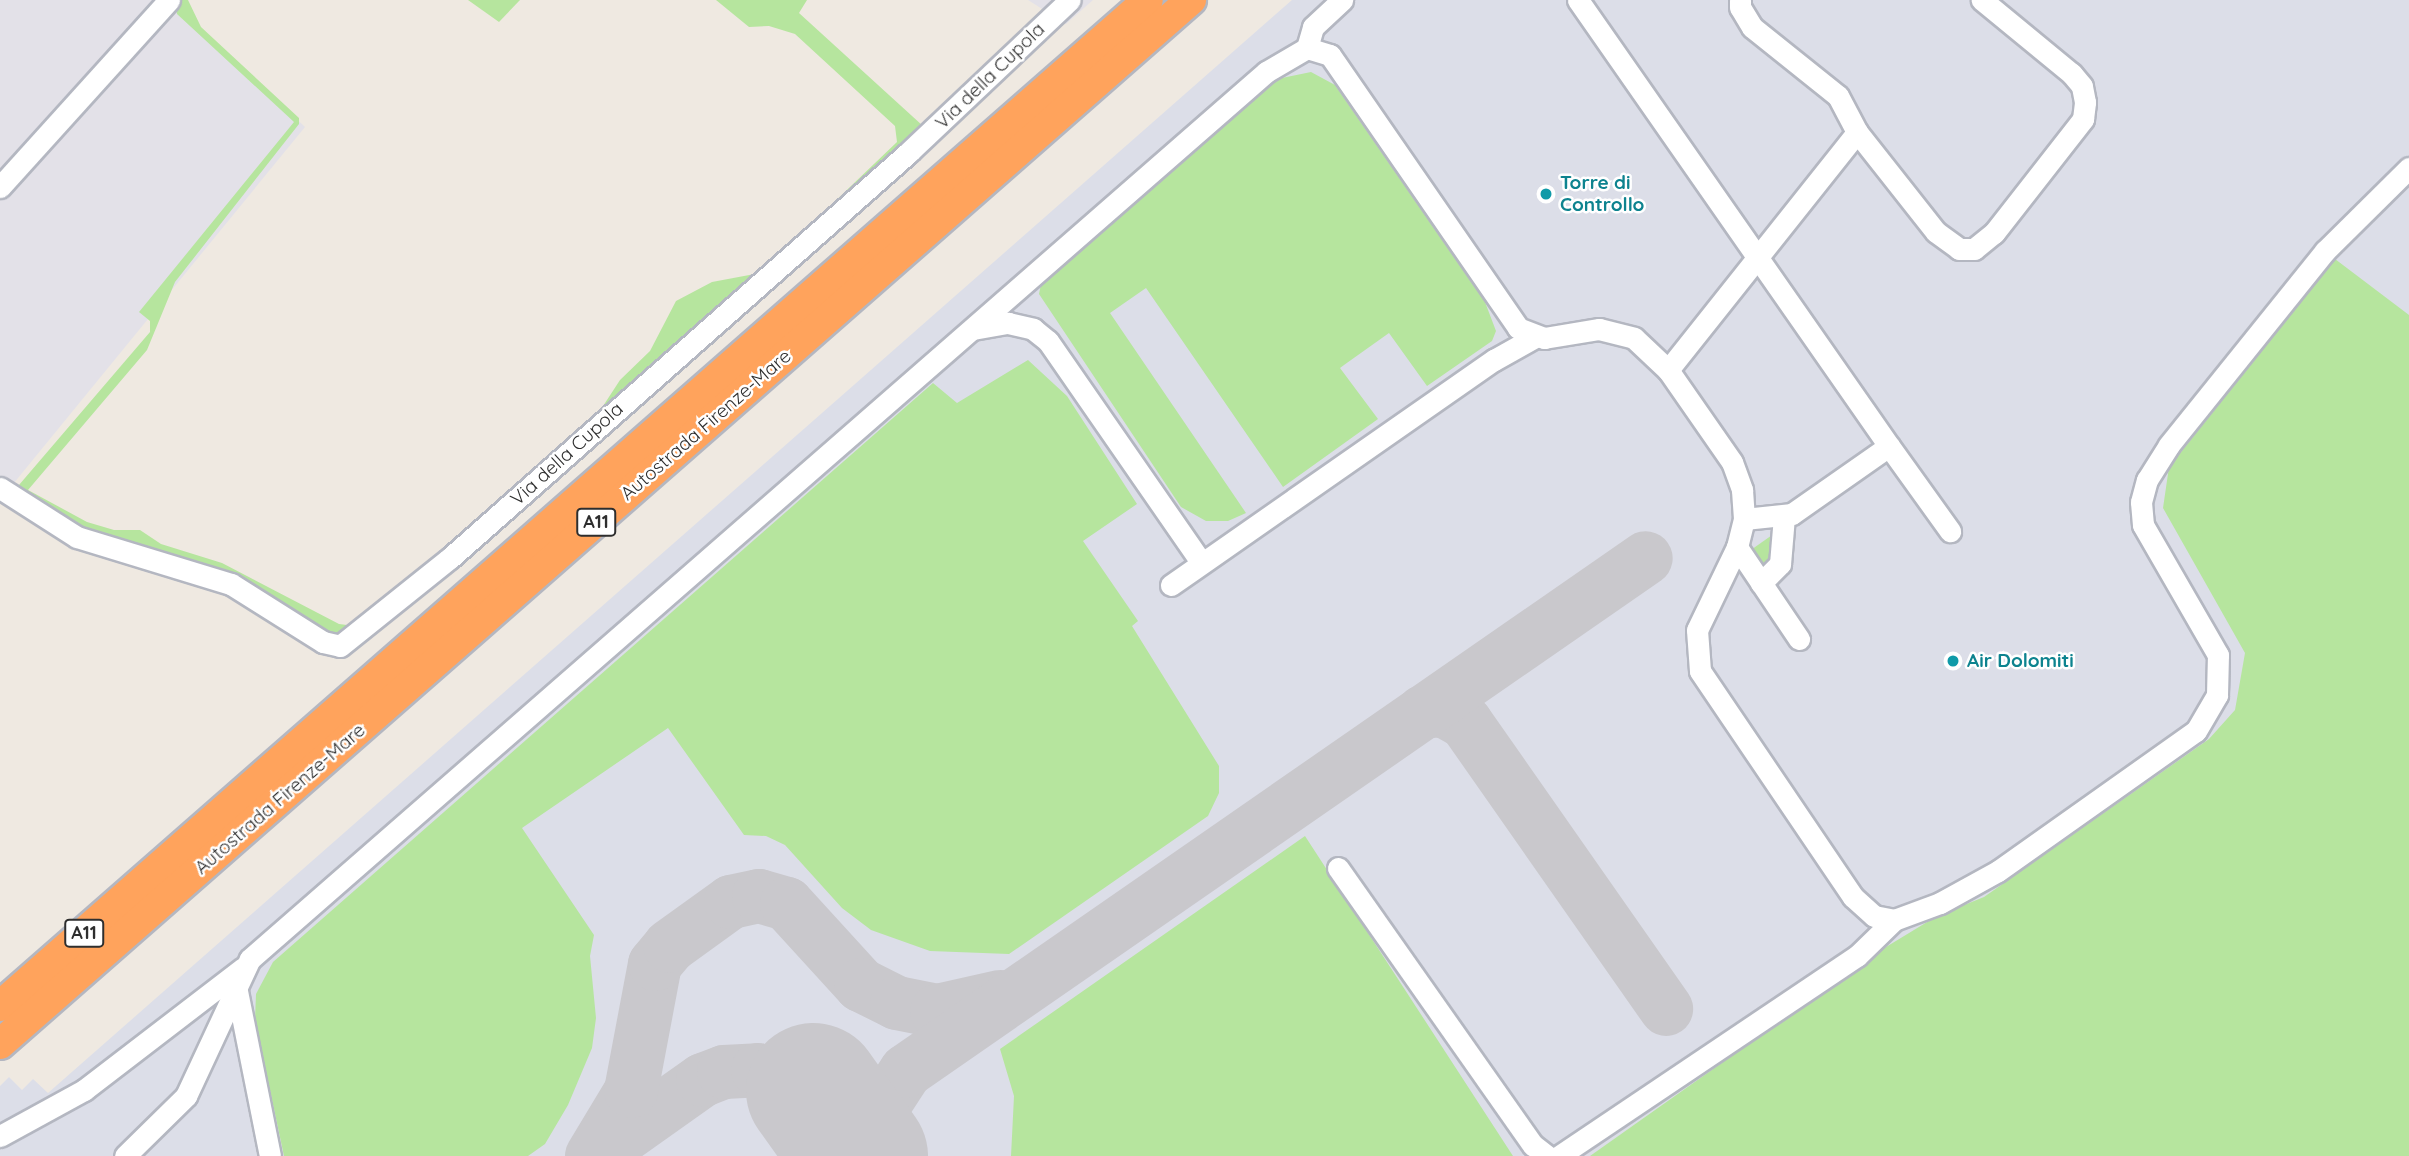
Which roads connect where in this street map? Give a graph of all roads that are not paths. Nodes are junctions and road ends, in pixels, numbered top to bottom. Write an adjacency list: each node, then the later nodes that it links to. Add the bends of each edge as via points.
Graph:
1 (169, 0): 12 (street)
2 (1070, 0): 18 (street, Via della Cupola, via 909,152 450,558 340,646 323,642 231,584 77,537)
3 (1148, 0): 31 (highway, Autostrada Firenze-Mare / A11)
4 (1191, 0): 32 (highway, Autostrada Firenze-Mare / A11)
5 (1342, 0): 9 (street, via 1313,27)
6 (1578, 0): 13 (street)
7 (1740, 0): 10 (street, via 1752,27 1838,96)
8 (1982, 0): 10 (street, via 2072,74 2082,86 2085,103 2083,119 1994,233 1974,249 1959,249 1943,237)
9 (1307, 48): 14 (street, via 1273,66); 15 (street, via 1330,55 1513,322)
10 (1857, 132): 13 (street)
11 (2409, 168): 28 (street, via 2325,251 2169,445 2147,480 2141,502 2143,525 2213,639 2218,655 2219,684 2211,712 2176,746 1998,871 1940,903)
12 (0, 187)
13 (1756, 257): 16 (street); 17 (street)
14 (969, 331): 23 (street, via 1009,323 1033,329 1048,341); 29 (street)
15 (1535, 337): 16 (street, via 1615,331 1651,350); 23 (street)
16 (1668, 370): 20 (street, via 1738,475)
17 (1889, 446): 19 (street, via 1801,509); 21 (street)
18 (0, 488)
19 (1784, 516): 20 (street); 24 (street, via 1780,564)
20 (1744, 519): 22 (street)
21 (1950, 531)
22 (1737, 547): 24 (street); 28 (street, via 1697,630 1695,645 1704,681 1853,897 1874,916)
23 (1202, 563): 25 (street)
24 (1761, 583): 26 (street)
25 (1171, 585)
26 (1799, 639)
27 (1338, 867): 36 (street, via 1532,1145)
28 (1894, 920): 37 (street, via 1857,956)
29 (243, 968): 30 (street); 33 (street, via 84,1090)
30 (237, 991): 34 (street, via 186,1096); 35 (street)
31 (0, 1006)
32 (0, 1044)
33 (0, 1136)
34 (125, 1156)
35 (270, 1156)
36 (1547, 1156)
37 (1559, 1156)

